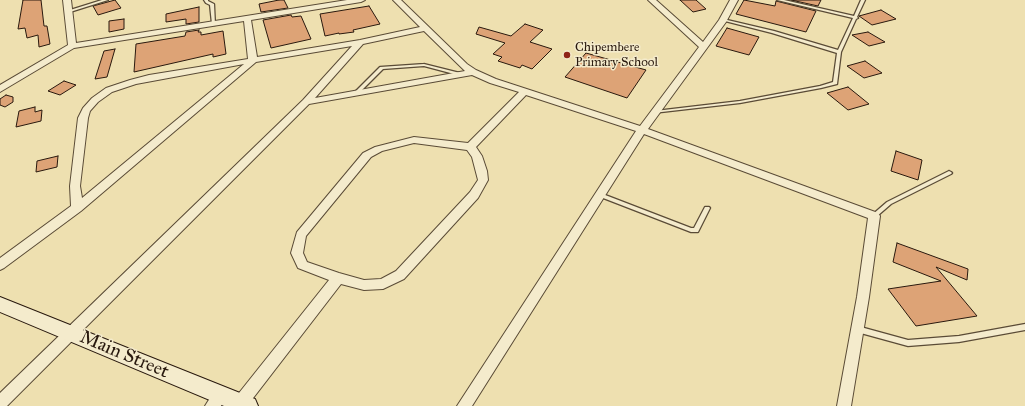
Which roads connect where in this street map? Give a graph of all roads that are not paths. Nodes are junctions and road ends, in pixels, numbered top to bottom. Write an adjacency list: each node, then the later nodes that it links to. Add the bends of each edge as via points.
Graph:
1 (67, 0): 12 (street)
2 (106, 0): 12 (lane)
3 (206, 0): 16 (lane, via 212,4)
4 (308, 0): 11 (street)
5 (361, 0): 11 (street)
6 (397, 0): 17 (street)
7 (652, 0): 20 (street)
8 (734, 0): 15 (street)
9 (779, 0): 14 (lane)
10 (863, 0): 14 (lane)
11 (313, 7): 13 (street)
12 (69, 11): 19 (street)
13 (247, 18): 16 (street); 22 (street)
14 (856, 18): 21 (lane)
15 (723, 20): 20 (street); 21 (lane)
16 (214, 24): 19 (street)
17 (424, 29): 18 (street); 23 (street)
18 (360, 42): 22 (street); 28 (street)
19 (72, 46): 25 (street)
20 (702, 46): 29 (street)
21 (839, 52): 29 (lane, via 835,83 740,102)
22 (253, 61): 34 (street); 34 (street, via 133,82 109,90 95,100 83,118 74,186)
23 (473, 72): 24 (street); 26 (street)
24 (458, 74): 27 (street); 27 (lane, via 424,65 382,68)
25 (0, 89)
26 (525, 91): 30 (street); 31 (street)
27 (356, 93): 28 (street)
28 (306, 102): 42 (street)
29 (656, 112): 30 (street)
30 (642, 130): 33 (street); 36 (street)
31 (470, 147): 38 (street, via 477,156 483,180 474,195 400,275 383,284 364,285); 38 (street, via 414,140 366,155 301,235 298,247 297,253 302,265)
32 (949, 173): 36 (lane, via 889,203)
33 (600, 196): 35 (lane, via 691,230 696,230); 46 (street)
34 (77, 208): 37 (street)
35 (707, 208)
36 (874, 216): 41 (street)
37 (0, 265)
38 (338, 278): 45 (street)
39 (0, 304): 42 (street, Main Street)
40 (1025, 327): 41 (lane, via 959,339 908,343)
41 (857, 330): 47 (street)
42 (71, 332): 43 (street, Main Street); 44 (street)
43 (216, 401): 45 (street, Main Street)
44 (0, 403)
45 (244, 404)
46 (464, 406)
47 (844, 406)

